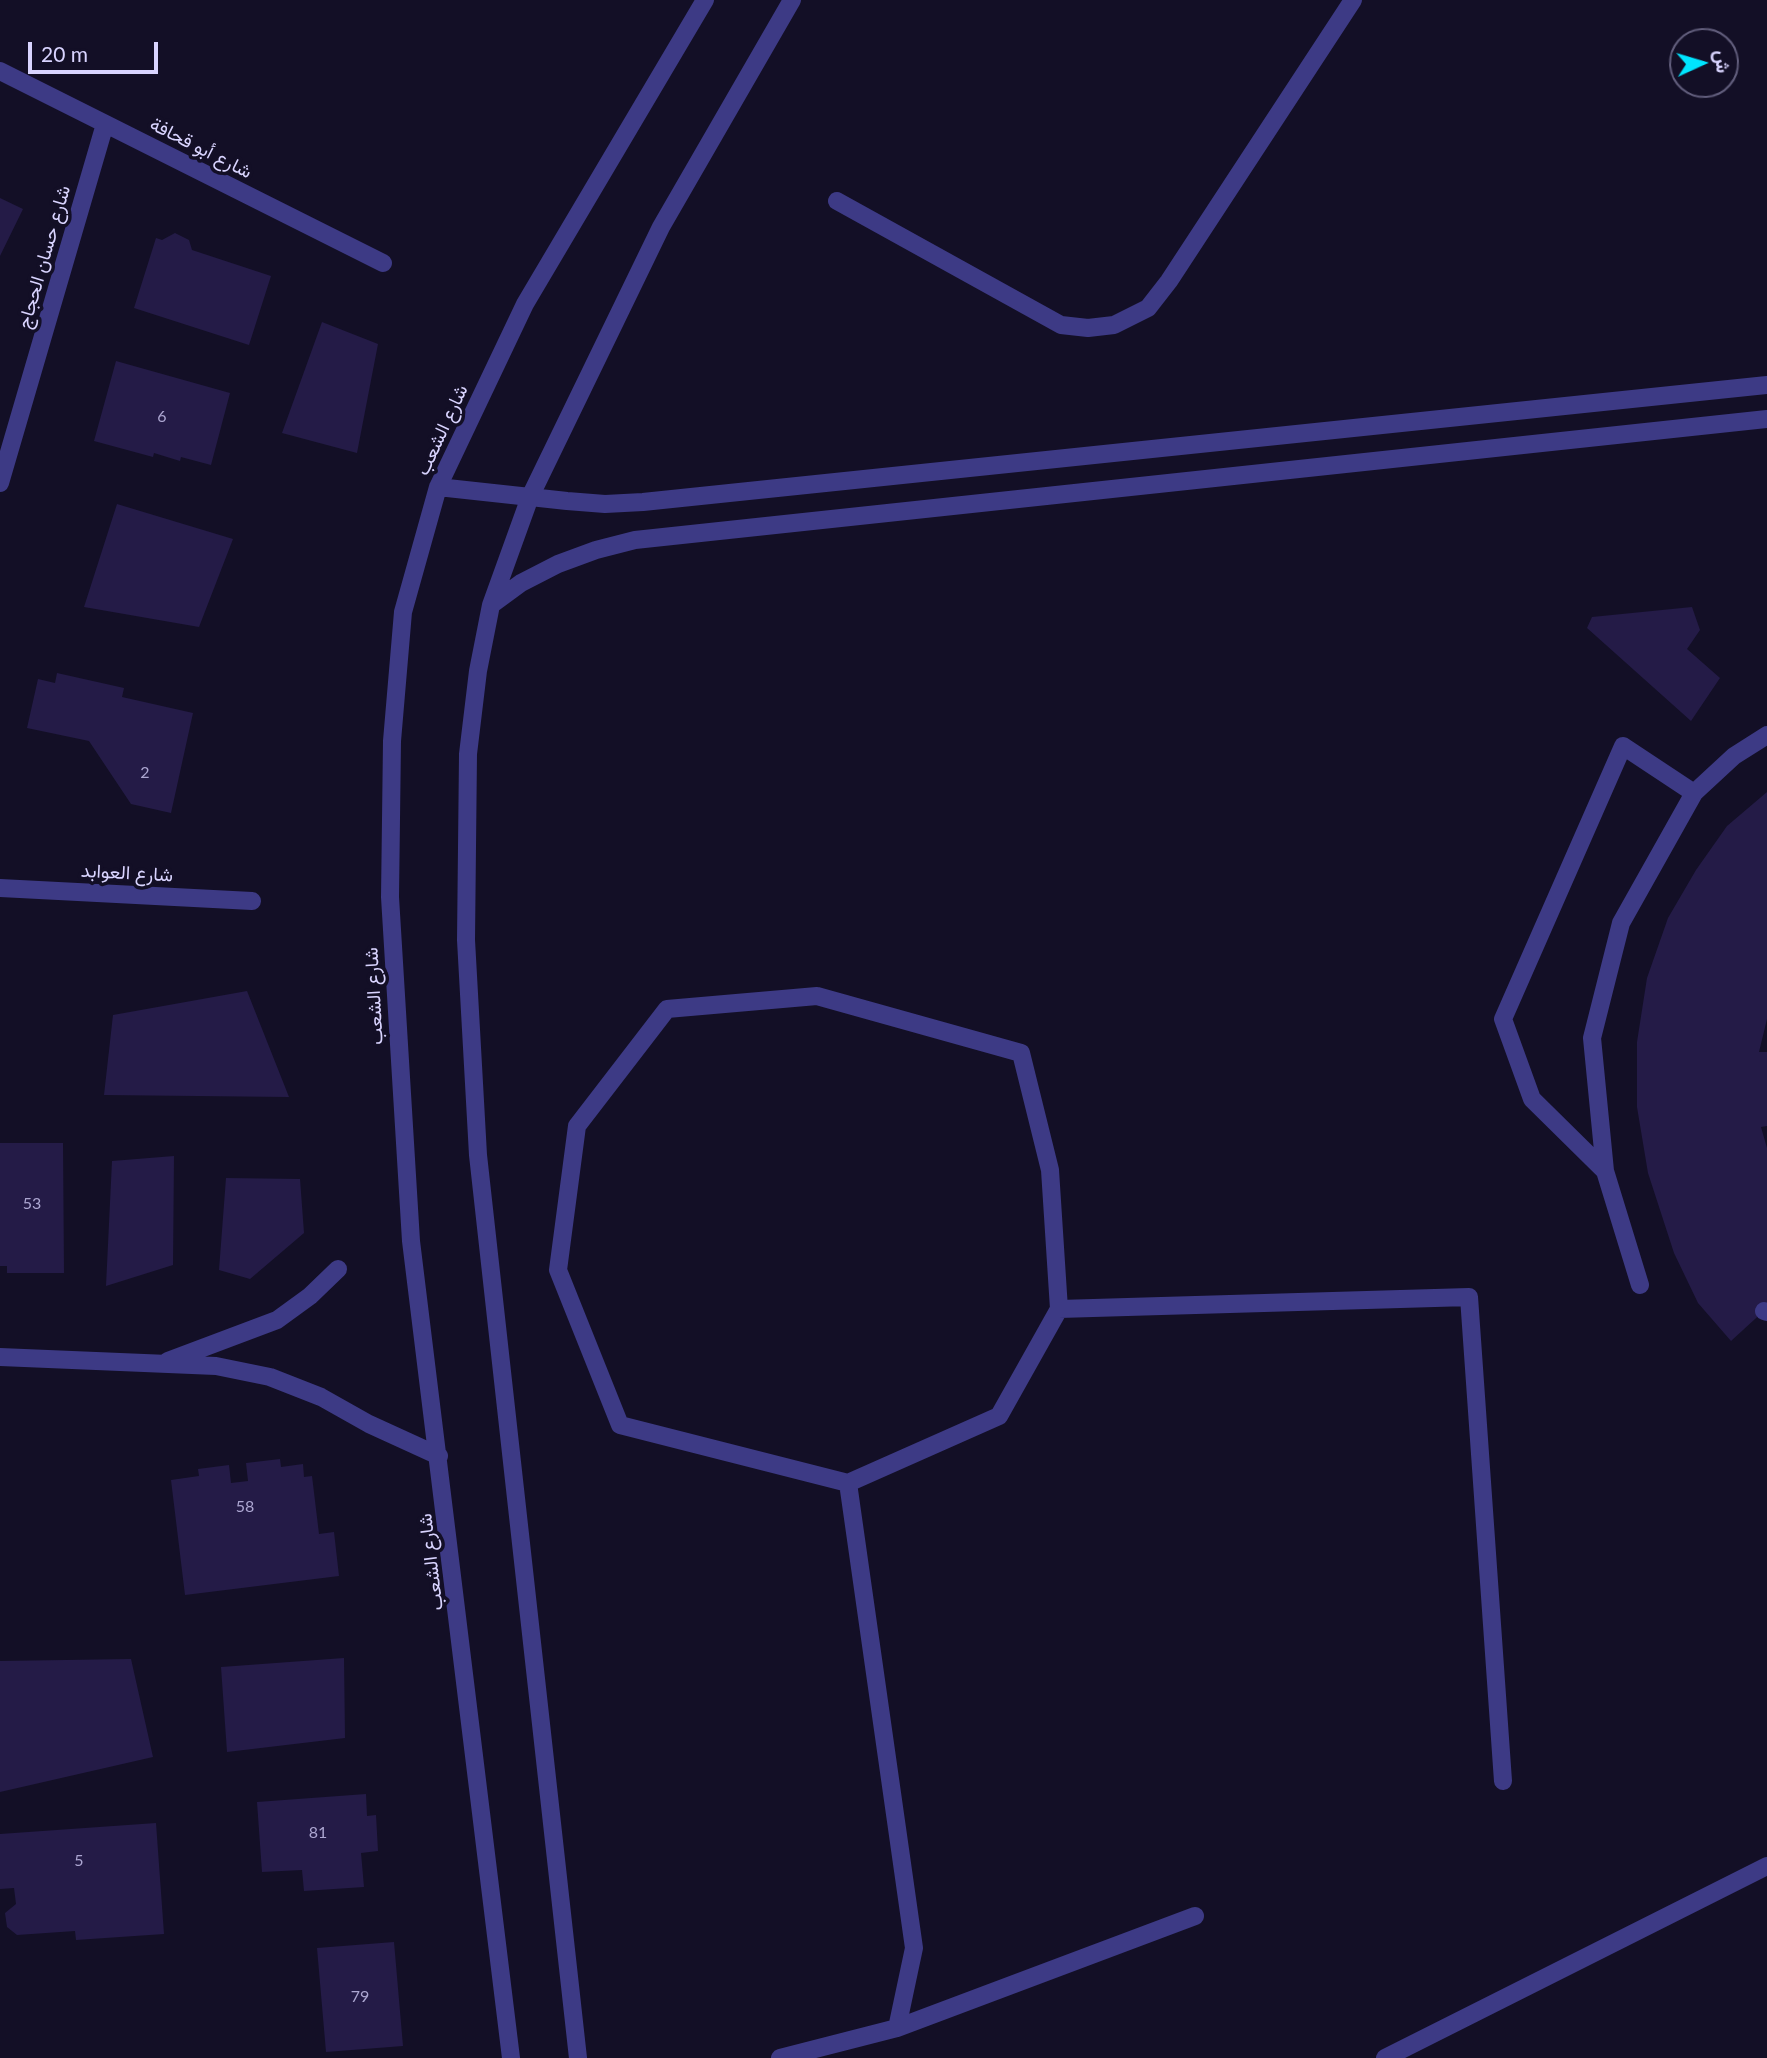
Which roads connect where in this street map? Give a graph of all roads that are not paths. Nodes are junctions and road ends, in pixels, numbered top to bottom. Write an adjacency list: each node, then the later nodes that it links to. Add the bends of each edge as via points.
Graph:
1 (705, 0): 11 (street, شارع الشعب, via 525,304)
2 (792, 0): 12 (street, via 661,227)
3 (1353, 0): 6 (street, via 1169,281 1148,308 1114,325 1061,325)
4 (0, 71): 5 (street, شارع أبو قحافة)
5 (105, 124): 7 (street, شارع أبو قحافة); 10 (street, شارع حسان الحجاج)
6 (837, 201)
7 (383, 263)
8 (1767, 385): 12 (street, via 643,502 605,504)
9 (1767, 419): 13 (street, via 635,540 558,564)
10 (0, 483)
11 (438, 487): 12 (street); 24 (street, شارع الشعب, via 403,612 392,741 390,897 411,1241)
12 (530, 497): 13 (street)
13 (491, 605): 31 (street, via 468,754 466,940 478,1155)
14 (1767, 735): 15 (street, via 1734,755)
15 (1694, 793): 18 (street, via 1621,923 1592,1038); 18 (street, via 1623,746 1503,1019 1532,1099)
16 (0, 888): 17 (street, شارع العوابد)
17 (252, 901)
18 (1605, 1171): 20 (street)
19 (338, 1269): 23 (street, via 277,1320)
20 (1640, 1285)
21 (1059, 1309): 25 (street, via 999,1416); 25 (street, via 1050,1170 1021,1053 817,996 667,1009 577,1126 558,1270 620,1425); 26 (street, via 1469,1297)
22 (0, 1357): 23 (street)
23 (161, 1364): 24 (street, via 216,1366 270,1377 321,1397)
24 (439, 1457): 30 (street, شارع الشعب)
25 (848, 1483): 29 (street, via 914,1948)
26 (1503, 1781)
27 (1767, 1866): 33 (street)
28 (1195, 1916): 29 (street)
29 (897, 2028): 32 (street)
30 (511, 2058)
31 (578, 2058)
32 (780, 2058)
33 (1385, 2058)

